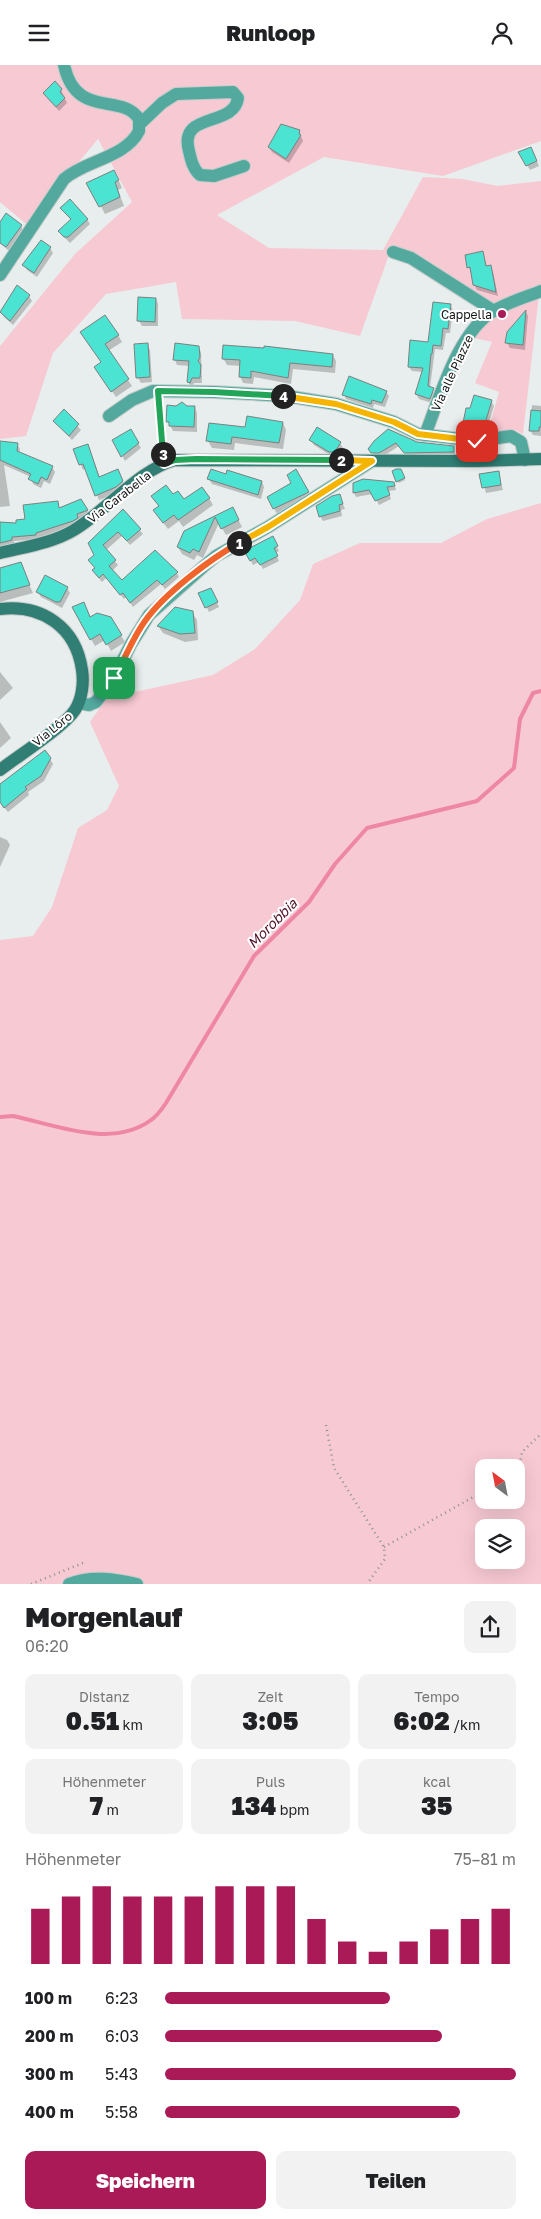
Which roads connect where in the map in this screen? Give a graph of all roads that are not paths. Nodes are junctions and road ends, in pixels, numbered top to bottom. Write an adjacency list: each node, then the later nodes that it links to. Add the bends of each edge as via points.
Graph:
1 (64, 65): 2 (street, via 70,85 80,93 100,103 130,109)
2 (140, 123): 3 (street, via 176,94 233,92 238,98 236,105 192,129 187,144 200,175 214,176); 5 (street, via 138,133 131,141 105,158 74,171 59,184)
3 (244, 166)
4 (393, 252): 7 (street, via 411,258)
5 (0, 275)
6 (541, 291): 7 (street, Via alle Piazze)
7 (494, 311): 9 (street, Via alle Piazze, via 473,328)
8 (109, 416): 9 (street, via 132,400 153,391 286,396 336,404)
9 (424, 435): 11 (street, via 477,441 511,436 520,442)
10 (541, 459): 11 (street, Via Carabella)
11 (525, 460): 12 (street, Via Carabella)
12 (372, 461): 13 (street, Via Carabella, via 175,460 151,471 73,531); 15 (street, via 202,567 149,615 114,678 96,702 89,705)
13 (0, 553)
14 (0, 609): 15 (street, Via Lôro, via 36,612 52,618 65,629 81,663)
15 (79, 703): 16 (street, Via Lôro, via 68,719)
16 (0, 770)
17 (69, 1584): 18 (street, via 96,1578)
18 (137, 1584)

